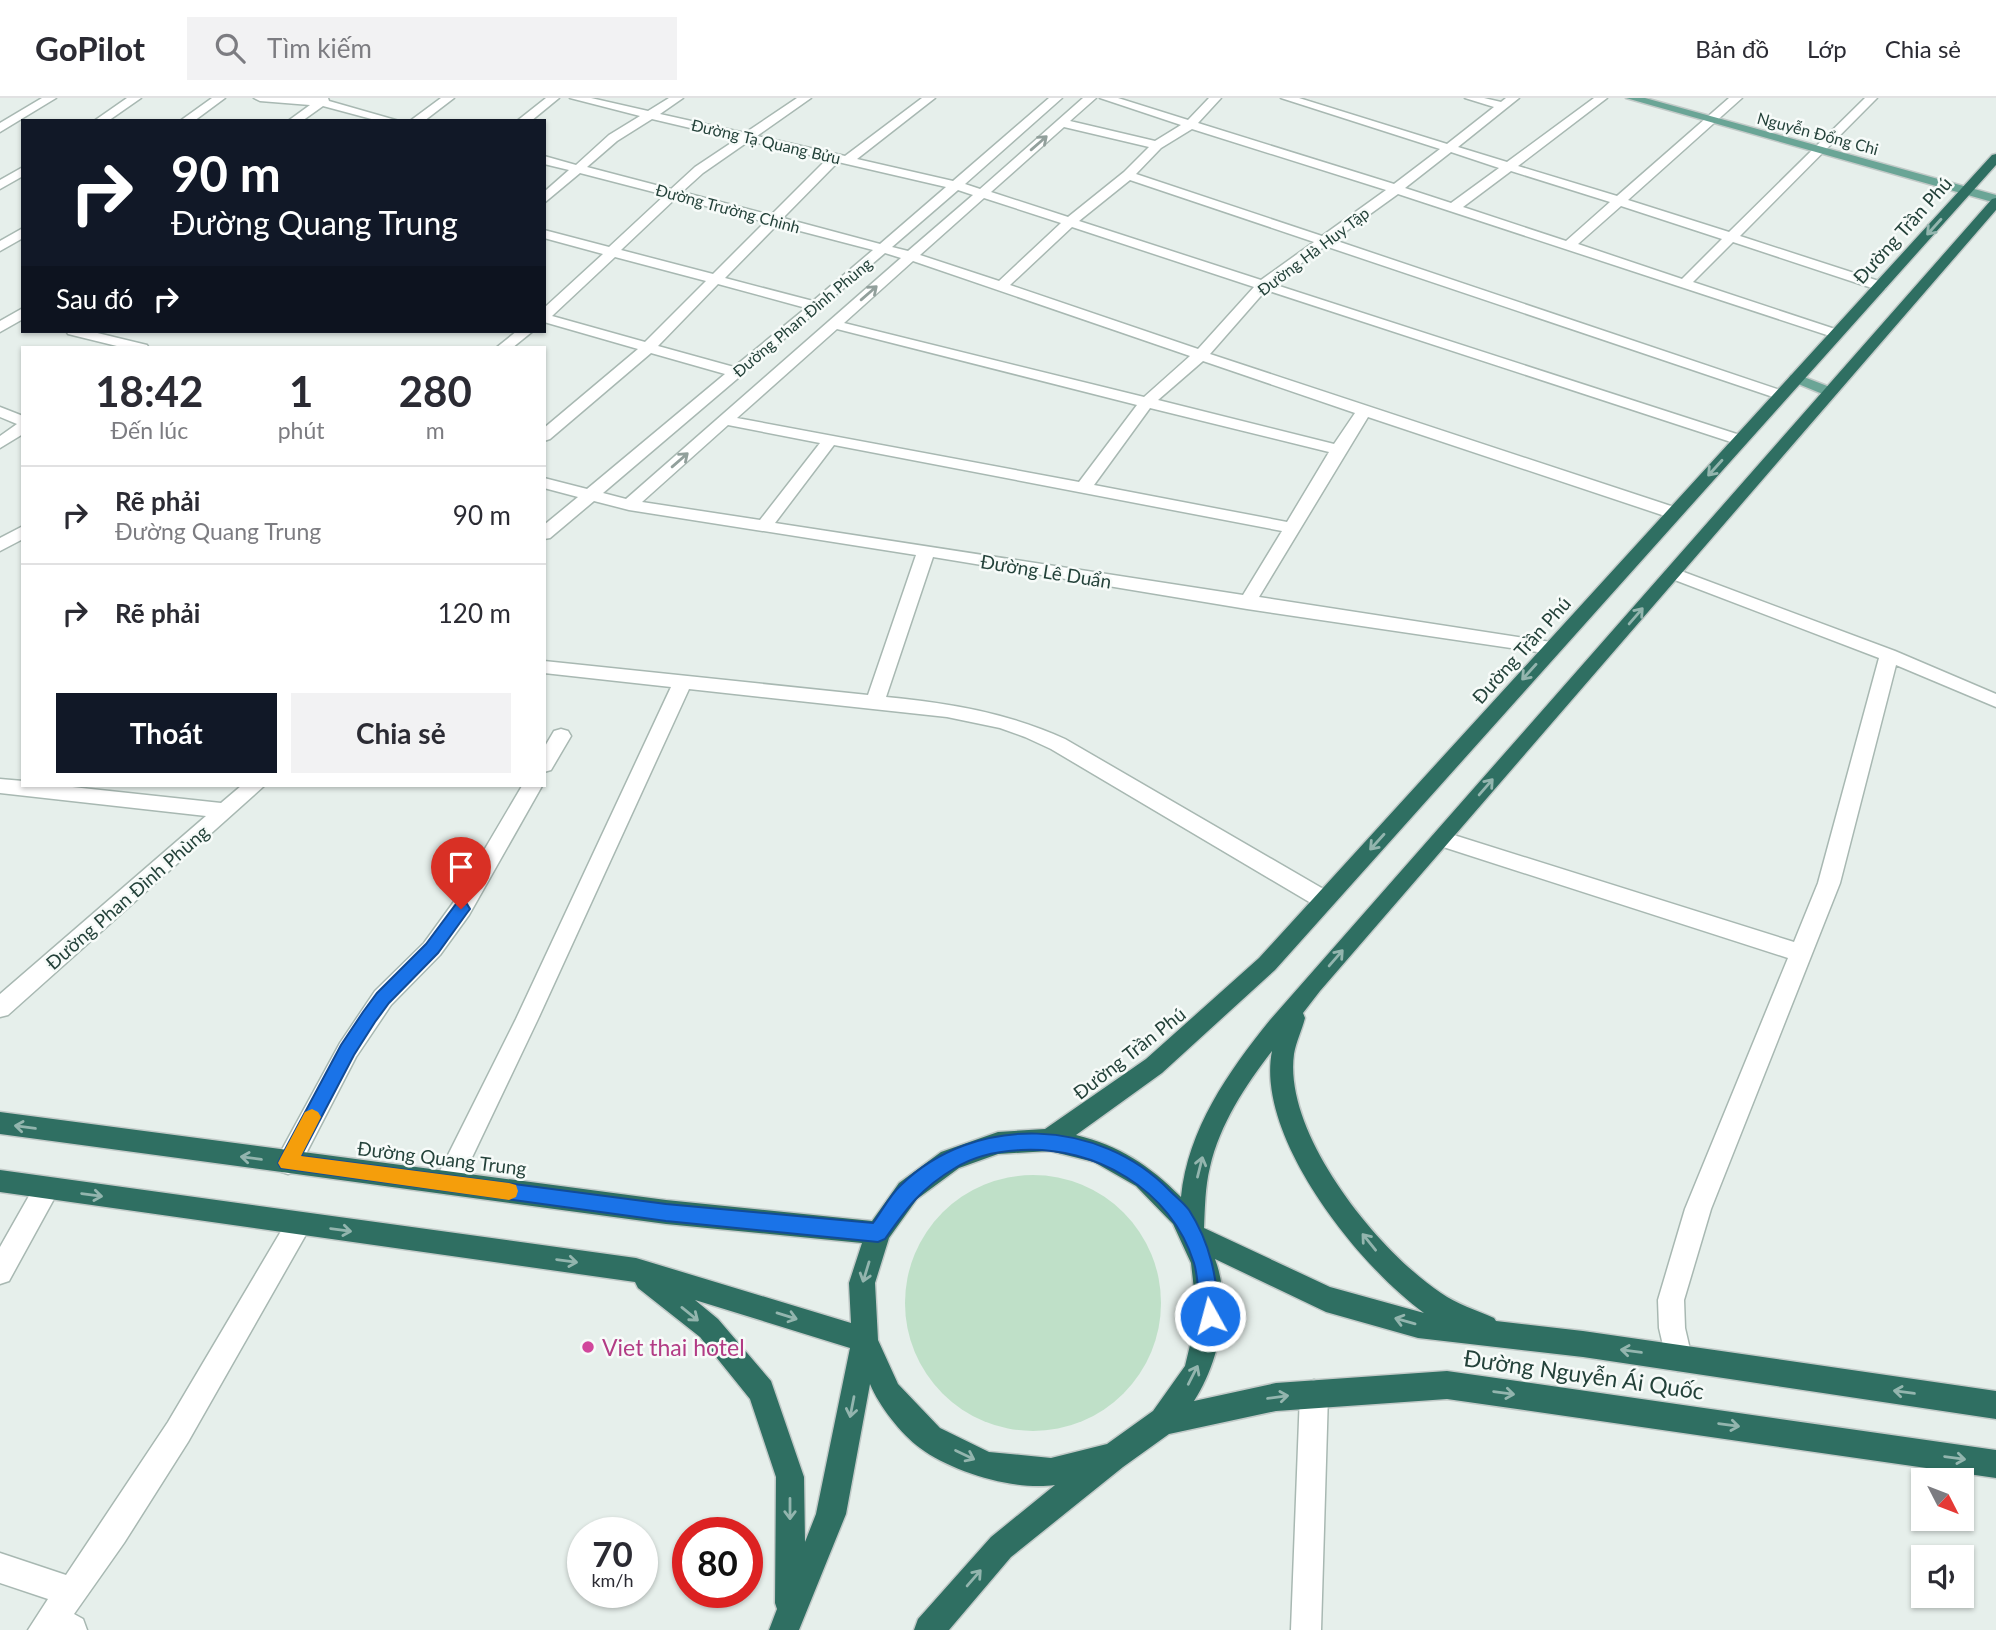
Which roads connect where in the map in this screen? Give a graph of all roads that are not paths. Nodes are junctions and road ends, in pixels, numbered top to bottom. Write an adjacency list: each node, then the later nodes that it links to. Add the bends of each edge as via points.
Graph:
1 (50, 98): 33 (street)
2 (135, 98): 24 (street)
3 (219, 98): 25 (street)
4 (260, 98): 20 (street)
5 (448, 98): 28 (street)
6 (552, 98): 29 (street)
7 (576, 98): 23 (street, Đường Tạ Quang Bửu)
8 (677, 98): 23 (street)
9 (805, 98): 34 (street)
10 (929, 98): 39 (street)
11 (1057, 98): 21 (street); 46 (street, Đường Phan Đình Phùng)
12 (1106, 98): 32 (street)
13 (1215, 98): 32 (street)
14 (1287, 98): 36 (street)
15 (1471, 98): 22 (street)
16 (1601, 98): 41 (street)
17 (1632, 98): 30 (main road, Nguyễn Đổng Chi)
18 (1736, 98): 30 (street)
19 (1871, 98): 37 (street)
20 (324, 100): 26 (street); 27 (street)
21 (1087, 100): 31 (street, Đường Phan Đình Phùng)
22 (1507, 102): 36 (street, Đường Hà Huy Tập)
23 (651, 114): 34 (street, Đường Tạ Quang Bửu); 42 (street, via 601,147)
24 (103, 119)
25 (189, 119)
26 (298, 119)
27 (386, 119)
28 (419, 119)
29 (526, 119)
30 (1714, 120): 37 (main road, Nguyễn Đổng Chi); 53 (street)
31 (1062, 123): 35 (street); 50 (street, Đường Phan Đình Phùng, one-way to 31)
32 (1191, 124): 35 (street); 47 (street)
33 (0, 128)
34 (747, 138): 39 (street, Đường Tạ Quang Bửu); 49 (street, via 699,170)
35 (1157, 145): 44 (street)
36 (1450, 147): 41 (street); 47 (street, Đường Hà Huy Tập)
37 (1818, 148): 48 (main road, Nguyễn Đổng Chi); 59 (street)
38 (1996, 158): 48 (highway, Đường Trần Phú)
39 (842, 159): 46 (street, Đường Tạ Quang Bửu); 55 (street)
40 (546, 160): 42 (street, Đường Trường Chinh)
41 (1510, 166): 53 (street); 54 (street)
42 (580, 169): 49 (street, Đường Trường Chinh); 51 (street)
43 (21, 171): 45 (street)
44 (1128, 175): 56 (street); 60 (street)
45 (0, 185)
46 (956, 185): 50 (street, Đường Tạ Quang Bửu); 63 (street, Đường Phan Đình Phùng)
47 (1396, 189): 54 (street); 60 (street, Đường Hà Huy Tập)
48 (1966, 190): 52 (main road, Nguyễn Đổng Chi); 70 (highway, Đường Trần Phú, one-way to 70)
49 (674, 194): 55 (street, Đường Trường Chinh); 64 (street)
50 (982, 194): 56 (street, Đường Tạ Quang Bửu); 65 (street, Đường Phan Đình Phùng)
51 (546, 197)
52 (1996, 200): 87 (highway)
53 (1620, 201): 59 (street); 61 (street)
54 (1453, 208): 61 (street)
55 (772, 220): 63 (street, Đường Trường Chinh); 66 (street)
56 (1070, 222): 67 (street, Đường Tạ Quang Bửu); 69 (street)
57 (21, 233): 62 (street)
58 (546, 235): 64 (street)
59 (1729, 239): 68 (street); 70 (street)
60 (1326, 240): 67 (street, Đường Hà Huy Tập); 88 (street)
61 (1568, 246): 68 (street)
62 (0, 247)
63 (882, 248): 65 (street, Đường Trường Chinh); 71 (street, Đường Phan Đình Phùng)
64 (612, 253): 66 (street); 73 (street)
65 (911, 256): 69 (street, Đường Trường Chinh); 75 (street, Đường Phan Đình Phùng, one-way to 65)
66 (713, 281): 71 (street); 83 (street)
67 (1264, 284): 84 (street, Đường Hà Huy Tập); 96 (street, Đường Tạ Quang Bửu)
68 (1684, 284): 80 (street)
69 (1002, 286): 84 (street, Đường Trường Chinh)
70 (1880, 286): 80 (highway, Đường Trần Phú)
71 (816, 306): 85 (street, Đường Phan Đình Phùng)
72 (21, 313): 76 (street)
73 (546, 315)
74 (546, 318): 83 (street)
75 (833, 324): 89 (street); 93 (street, Đường Phan Đình Phùng)
76 (1, 326): 77 (street)
77 (21, 327)
78 (81, 333): 81 (street)
79 (523, 333): 82 (street)
80 (1836, 334): 86 (highway, Đường Trần Phú)
81 (134, 346)
82 (506, 346)
83 (648, 348): 85 (street); 95 (street)
84 (1202, 354): 89 (street, Đường Hà Huy Tập); 90 (street, Đường Trường Chinh)
85 (737, 373): 102 (street, Đường Phan Đình Phùng)
86 (1796, 378): 87 (main road); 88 (highway, Đường Trần Phú)
87 (1830, 392): 111 (highway)
88 (1781, 395): 96 (highway, Đường Trần Phú)
89 (1147, 402): 99 (street); 101 (street, Đường Hà Huy Tập)
90 (1364, 411): 99 (street); 104 (street, Đường Trường Chinh)
91 (0, 412): 92 (street)
92 (21, 420)
93 (725, 420): 97 (street); 103 (street, Đường Phan Đình Phùng, one-way to 93)
94 (21, 428): 98 (street)
95 (546, 434)
96 (1740, 440): 104 (highway, Đường Trần Phú, one-way to 104)
97 (829, 441): 101 (street); 105 (street)
98 (0, 443)
99 (1338, 450): 106 (street)
100 (546, 484): 102 (street, Đường Lê Duẩn)
101 (1082, 490): 106 (street)
102 (589, 496): 103 (street, Đường Lê Duẩn); 108 (street, Đường Phan Đình Phùng)
103 (629, 505): 105 (street, Đường Lê Duẩn)
104 (1674, 513): 113 (highway, Đường Trần Phú)
105 (764, 526): 110 (street, Đường Lê Duẩn)
106 (1293, 528): 112 (street)
107 (21, 532): 109 (street)
108 (546, 532)
109 (0, 546)
110 (926, 552): 112 (street, Đường Lê Duẩn); 118 (street)
111 (1674, 573): 114 (street); 125 (highway, one-way to 111)
112 (1247, 603): 113 (street, Đường Lê Duẩn)
113 (1551, 648): 126 (highway, Đường Trần Phú, one-way to 126)
114 (1889, 656): 117 (street); 127 (street, via 1829,883)
115 (546, 667): 116 (street)
116 (683, 682): 118 (street); 134 (street)
117 (1996, 701)
118 (875, 703): 126 (street, via 971,715 1029,729)
119 (561, 736): 120 (street)
120 (546, 762)
121 (22, 787): 124 (street)
122 (253, 787): 124 (street, Đường Phan Đình Phùng)
123 (531, 787): 132 (street, via 461,909 432,949 383,998 348,1050)
124 (225, 811): 129 (street, Đường Phan Đình Phùng)
125 (1441, 839): 127 (street); 128 (highway, one-way to 125)
126 (1324, 900): 131 (highway, Đường Trần Phú, via 1267,964 1154,1066)
127 (1800, 953): 143 (street, via 1698,1209 1671,1300)
128 (1312, 985): 138 (highway, one-way to 128, via 1198,1165 1221,1109 1248,1063); 141 (highway, one-way to 128, via 1429,1301 1381,1257 1303,1151 1285,1105 1280,1067 1285,1035)
129 (0, 1009)
130 (0, 1123): 132 (highway, Đường Quang Trung, one-way to 130)
131 (1050, 1140): 137 (highway, via 998,1143 950,1160 908,1191); 138 (highway, via 1100,1152 1146,1178 1182,1216)
132 (288, 1163): 134 (highway, Đường Quang Trung)
133 (0, 1181): 135 (highway)
134 (447, 1183): 137 (highway, Đường Quang Trung, via 666,1212)
135 (47, 1188): 136 (highway, one-way to 136); 140 (street)
136 (299, 1224): 139 (highway, one-way to 139); 150 (street, via 214,1374)
137 (878, 1233): 142 (highway, one-way to 142, via 862,1283)
138 (1190, 1234): 141 (highway, Đường Nguyễn Ái Quốc, one-way to 138, via 1418,1325 1326,1299); 146 (highway, one-way to 138, via 1197,1372 1210,1316 1204,1263)
139 (637, 1271): 142 (highway, one-way to 142); 151 (highway, one-way to 151, via 709,1328 761,1391 790,1477)
140 (0, 1272)
141 (1503, 1335): 143 (highway, Đường Nguyễn Ái Quốc, one-way to 141)
142 (865, 1340): 147 (highway, one-way to 147, via 888,1394 930,1438 987,1466 1051,1472); 151 (highway, one-way to 151, via 831,1514)
143 (1678, 1358): 145 (highway, Đường Nguyễn Ái Quốc, one-way to 143)
144 (1314, 1394): 146 (highway, Đường Nguyễn Ái Quốc, one-way to 144, via 1276,1396); 148 (highway, Đường Nguyễn Ái Quốc, one-way to 148, via 1447,1385); 154 (street)
145 (1996, 1405)
146 (1163, 1421): 147 (highway)
147 (1113, 1457): 153 (highway, one-way to 147, via 1001,1547)
148 (1996, 1464)
149 (0, 1568): 150 (street)
150 (72, 1592): 152 (street)
151 (787, 1623)
152 (55, 1626)
153 (929, 1630)
154 (1306, 1630)

